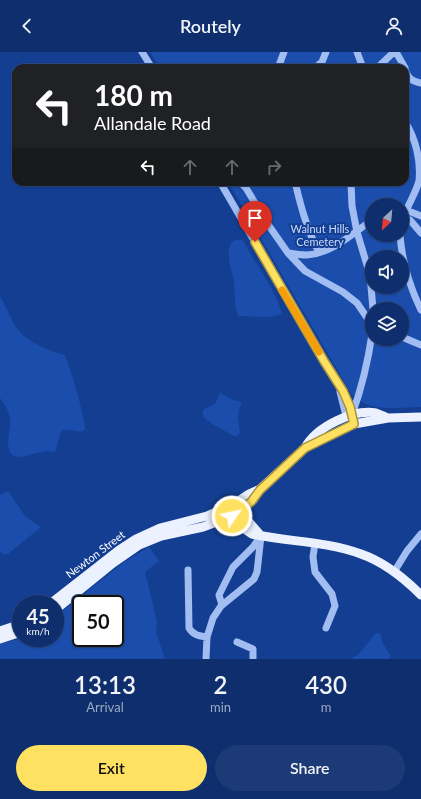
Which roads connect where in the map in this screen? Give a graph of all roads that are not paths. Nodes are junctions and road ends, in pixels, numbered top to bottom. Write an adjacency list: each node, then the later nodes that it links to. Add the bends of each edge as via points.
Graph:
1 (142, 52): 6 (street)
2 (284, 52): 7 (street)
3 (326, 52): 8 (street)
4 (357, 52): 9 (street)
5 (395, 52): 10 (street); 11 (street)
6 (150, 64)
7 (280, 64)
8 (320, 64)
9 (362, 64)
10 (382, 64)
11 (402, 64)
12 (409, 78): 13 (street)
13 (421, 83)
14 (409, 130): 19 (street, via 421,163 419,180)
15 (222, 186): 36 (street, via 348,400)
16 (248, 186): 28 (street, via 267,223)
17 (297, 186): 27 (street, via 310,236)
18 (351, 186): 24 (street)
19 (409, 203)
20 (409, 211): 21 (street)
21 (421, 216)
22 (409, 220): 25 (street)
23 (365, 224): 24 (street)
24 (357, 232): 27 (street, via 335,246); 29 (street, via 370,275)
25 (421, 233)
26 (400, 242): 30 (street, via 405,270)
27 (319, 252): 28 (street, via 307,255)
28 (288, 253): 31 (street, via 306,271 348,295)
29 (372, 302)
30 (421, 310)
31 (365, 315)
32 (409, 340): 33 (street)
33 (421, 345)
34 (370, 346): 36 (street, via 366,372)
35 (421, 417): 36 (main road, via 388,418 376,413)
36 (351, 418): 37 (main road, via 317,438 260,490 249,494)
37 (233, 510): 39 (main road, via 246,530); 43 (main road, Newton Street, via 154,530 119,550); 45 (main road, Newton Street, via 203,527 161,536 138,545)
38 (421, 534): 42 (street)
39 (261, 536): 40 (main road); 46 (street, via 234,567 219,595); 46 (street, via 254,579)
40 (315, 543): 42 (main road, via 362,554); 48 (street, via 312,557 315,572 332,594 335,606)
41 (188, 570): 51 (street, via 189,628 195,635)
42 (394, 572): 44 (main road)
43 (62, 595)
44 (421, 595)
45 (64, 603)
46 (222, 605): 51 (street, via 213,618)
47 (12, 627): 49 (main road)
48 (326, 628)
49 (0, 631)
50 (12, 635): 52 (main road)
51 (207, 638): 54 (street)
52 (0, 639)
53 (237, 642): 55 (street, via 254,649)
54 (206, 659)
55 (253, 659)

